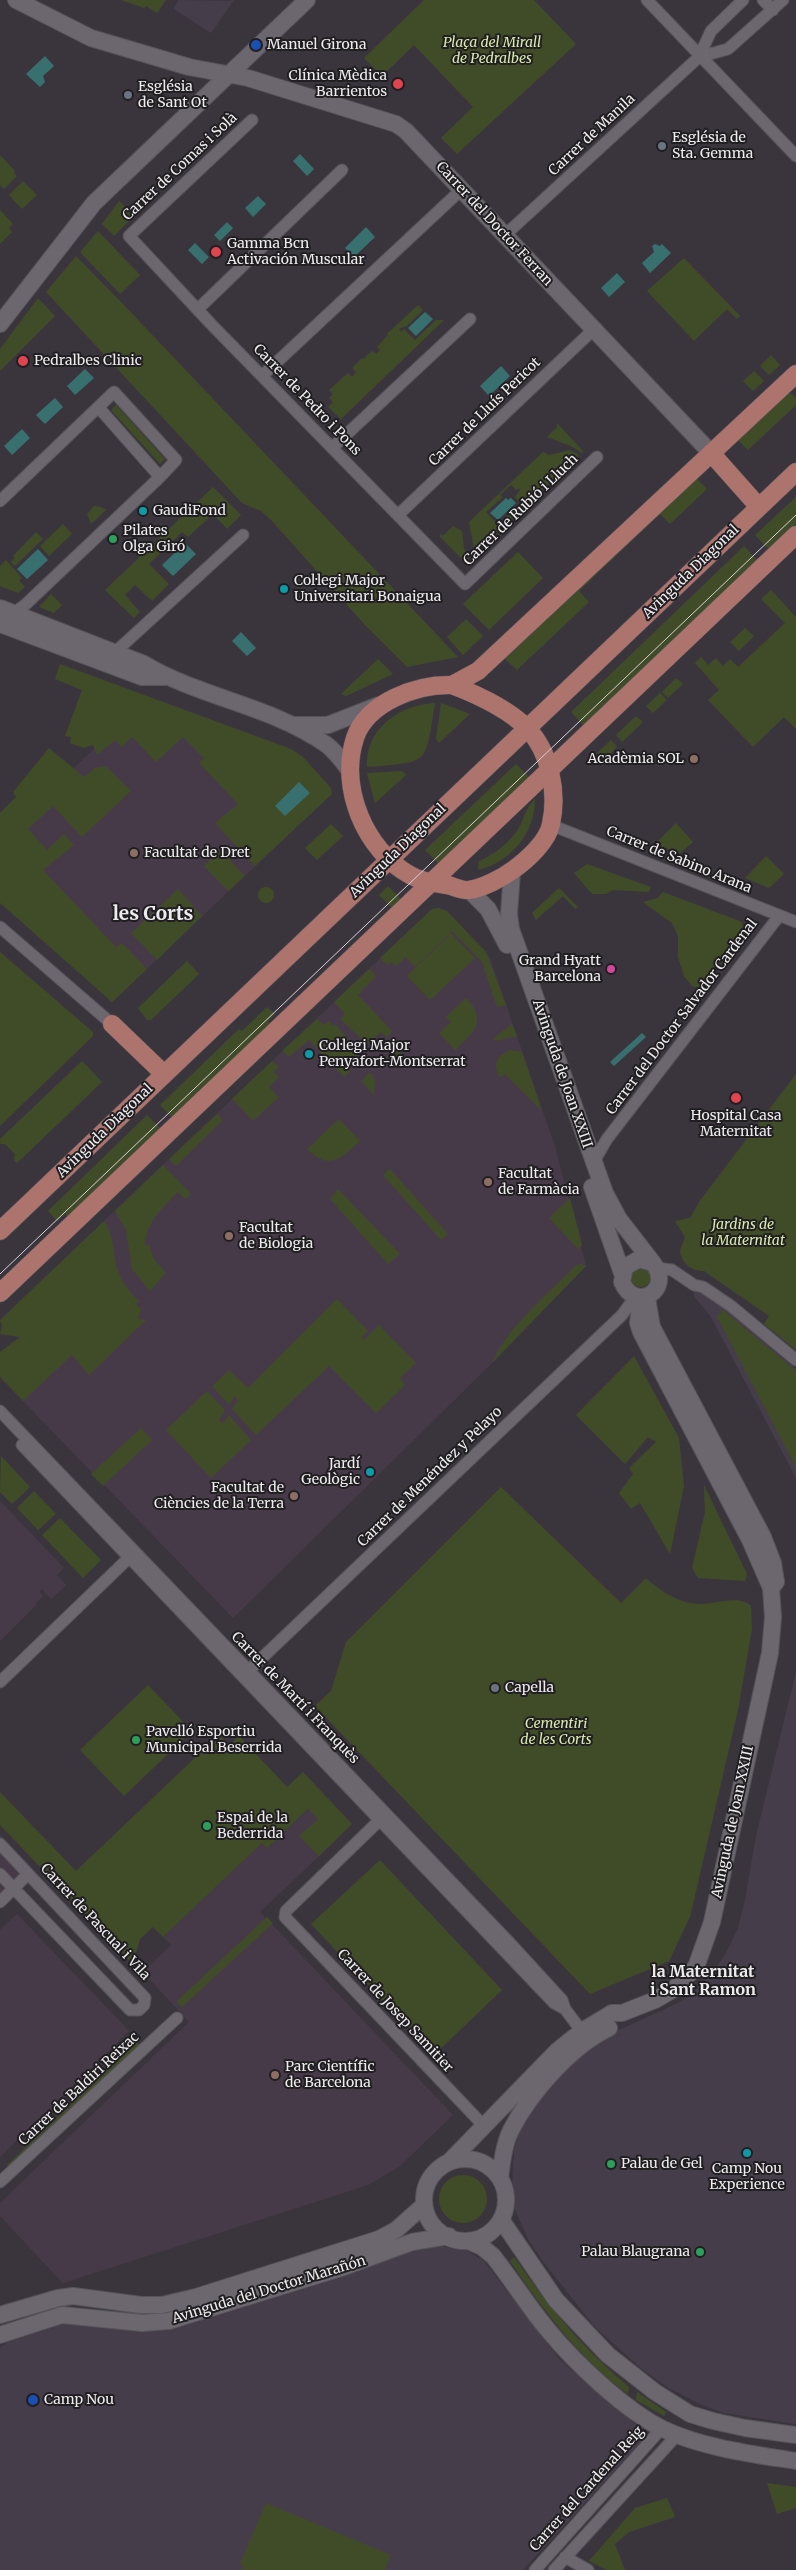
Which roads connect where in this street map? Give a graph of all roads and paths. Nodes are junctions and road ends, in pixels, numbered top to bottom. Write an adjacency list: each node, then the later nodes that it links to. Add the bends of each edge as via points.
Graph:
1 (16, 0): 9 (street, Carrer del Doctor Ferran, via 91,38)
2 (307, 0): 9 (street)
3 (647, 0): 8 (street)
4 (743, 0): 8 (street, Carrer de Manila, via 711,31)
5 (763, 0): 7 (street)
6 (783, 0): 7 (street, Carrer de Manila)
7 (773, 10): 8 (street, Carrer de Manila, via 728,49)
8 (700, 57): 11 (street); 14 (street, Carrer de Manila)
9 (228, 76): 13 (street, Carrer del Doctor Ferran, via 248,78 396,124); 18 (street, via 94,203)
10 (252, 120): 15 (street, Carrer de Comas i Solà)
11 (796, 156)
12 (342, 170): 16 (street)
13 (461, 190): 14 (street, Carrer del Doctor Ferran); 21 (street)
14 (505, 235): 19 (street, Carrer del Doctor Ferran)
15 (129, 236): 16 (street, Carrer de Pedro i Pons)
16 (198, 309): 21 (street, Carrer de Pedro i Pons)
17 (470, 319): 23 (street)
18 (0, 324)
19 (593, 330): 24 (street, Carrer del Doctor Ferran); 30 (street, Carrer de Lluís Pericot)
20 (796, 374): 24 (main road)
21 (263, 376): 23 (street, Carrer de Pedro i Pons)
22 (99, 408): 27 (street); 27 (street, via 114,392 176,460); 28 (street)
23 (333, 446): 30 (street, Carrer de Pedro i Pons)
24 (711, 453): 29 (main road); 36 (main road, via 478,671)
25 (597, 457): 33 (street, Carrer de Rubió i Lluch)
26 (796, 472): 29 (main road, Avinguda Diagonal)
27 (160, 477): 34 (street, via 25,605)
28 (0, 501)
29 (759, 507): 39 (main road, Avinguda Diagonal)
30 (398, 516): 33 (street, Carrer de Pedro i Pons)
31 (243, 534): 35 (street)
32 (796, 535): 40 (main road)
33 (465, 584)
34 (4, 617): 35 (street)
35 (109, 657): 38 (street, via 142,677 165,676)
36 (452, 685): 37 (main road, via 428,687); 39 (main road, via 490,702)
37 (386, 702): 38 (street, via 328,725); 41 (main road, via 366,720 356,738)
38 (293, 725): 41 (street, via 327,746)
39 (527, 728): 40 (main road); 43 (main road, Avinguda Diagonal)
40 (550, 768): 42 (main road); 45 (main road)
41 (350, 771): 43 (main road, via 362,821 374,843)
42 (551, 825): 44 (main road, via 531,854); 47 (street, Carrer de Sabino Arana)
43 (389, 860): 45 (main road, via 410,875); 51 (main road, Avinguda Diagonal)
44 (512, 871): 46 (main road); 52 (street, Avinguda de Joan XXIII, via 508,914 511,929)
45 (430, 883): 46 (main road); 56 (main road)
46 (469, 890): 55 (street, Avinguda de Joan XXIII, via 488,909 503,933)
47 (779, 916): 48 (street, Carrer de Sabino Arana); 52 (street, Carrer del Doctor Salvador Cardenal, via 607,1139)
48 (796, 922)
49 (0, 927): 50 (street)
50 (112, 1024): 51 (main road)
51 (164, 1074): 53 (main road, Avinguda Diagonal)
52 (593, 1163): 54 (street, Avinguda de Joan XXIII, via 619,1219)
53 (0, 1230)
54 (655, 1266): 55 (street, via 639,1259 628,1263); 57 (street, via 660,1280 658,1286); 58 (street, via 672,1270 694,1285 703,1287)
55 (622, 1273): 57 (street, via 624,1287)
56 (0, 1293)
57 (641, 1297): 62 (street, Avinguda de Joan XXIII, via 638,1323 750,1540); 62 (street, Avinguda de Joan XXIII, via 652,1327 762,1537 775,1572 776,1582); 63 (street, Carrer de Menéndez y Pelayo)
58 (796, 1360)
59 (0, 1411): 61 (street, Carrer de Martí i Franquès)
60 (0, 1422): 61 (street, Carrer de Martí i Franquès)
61 (132, 1555): 63 (street, Carrer de Martí i Franquès); 64 (street)
62 (771, 1588): 72 (street, Avinguda de Joan XXIII, via 770,1653 712,1922 696,1967 674,1989 622,2013 617,2024)
63 (246, 1674): 65 (street, Carrer de Martí i Franquès)
64 (0, 1682)
65 (382, 1817): 72 (street, Carrer de Martí i Franquès, via 554,2003 565,2009); 73 (street, Carrer de Josep Samitier, via 286,1911 284,1917)
66 (0, 1844): 68 (street, Carrer de Pascual i Vila)
67 (0, 1874): 69 (street, Carrer de Pascual i Vila)
68 (28, 1874): 69 (street); 69 (street, Carrer de Pascual i Vila, via 145,1998 144,2005 139,2010 130,2010)
69 (14, 1889): 70 (street)
70 (0, 1902)
71 (178, 2018): 76 (street, Carrer de Baldiri Reixac)
72 (585, 2036): 73 (street, Avinguda de Joan XXIII, via 557,2051); 75 (street, Avinguda de Joan XXIII, via 539,2088 511,2129)
73 (484, 2126): 74 (street, Avinguda de Joan XXIII)
74 (448, 2163): 75 (street, via 475,2161 486,2165); 77 (street, via 435,2172 429,2182)
75 (500, 2178): 78 (street, via 506,2192 507,2207)
76 (0, 2182)
77 (423, 2206): 79 (street, via 430,2222); 81 (street, Avinguda del Doctor Marañón, via 396,2230 379,2239 196,2298 155,2305 65,2297)
78 (502, 2221): 80 (street, via 490,2232); 83 (street, via 556,2300 608,2355)
79 (449, 2236): 80 (street); 82 (street, Avinguda del Doctor Marañón, via 412,2242 344,2267 169,2321 142,2323 62,2315)
80 (468, 2241): 84 (street, via 493,2256 548,2331 584,2368 623,2402)
81 (0, 2315)
82 (0, 2335)
83 (687, 2412): 84 (street); 85 (street); 86 (street, via 732,2426)
84 (662, 2428): 85 (street); 89 (street, Carrer del Cardenal Reig)
85 (678, 2435): 87 (street, via 750,2454); 88 (street)
86 (796, 2435)
87 (796, 2461)
88 (565, 2558): 90 (street); 91 (street)
89 (535, 2570)
90 (554, 2570)
91 (588, 2570)

